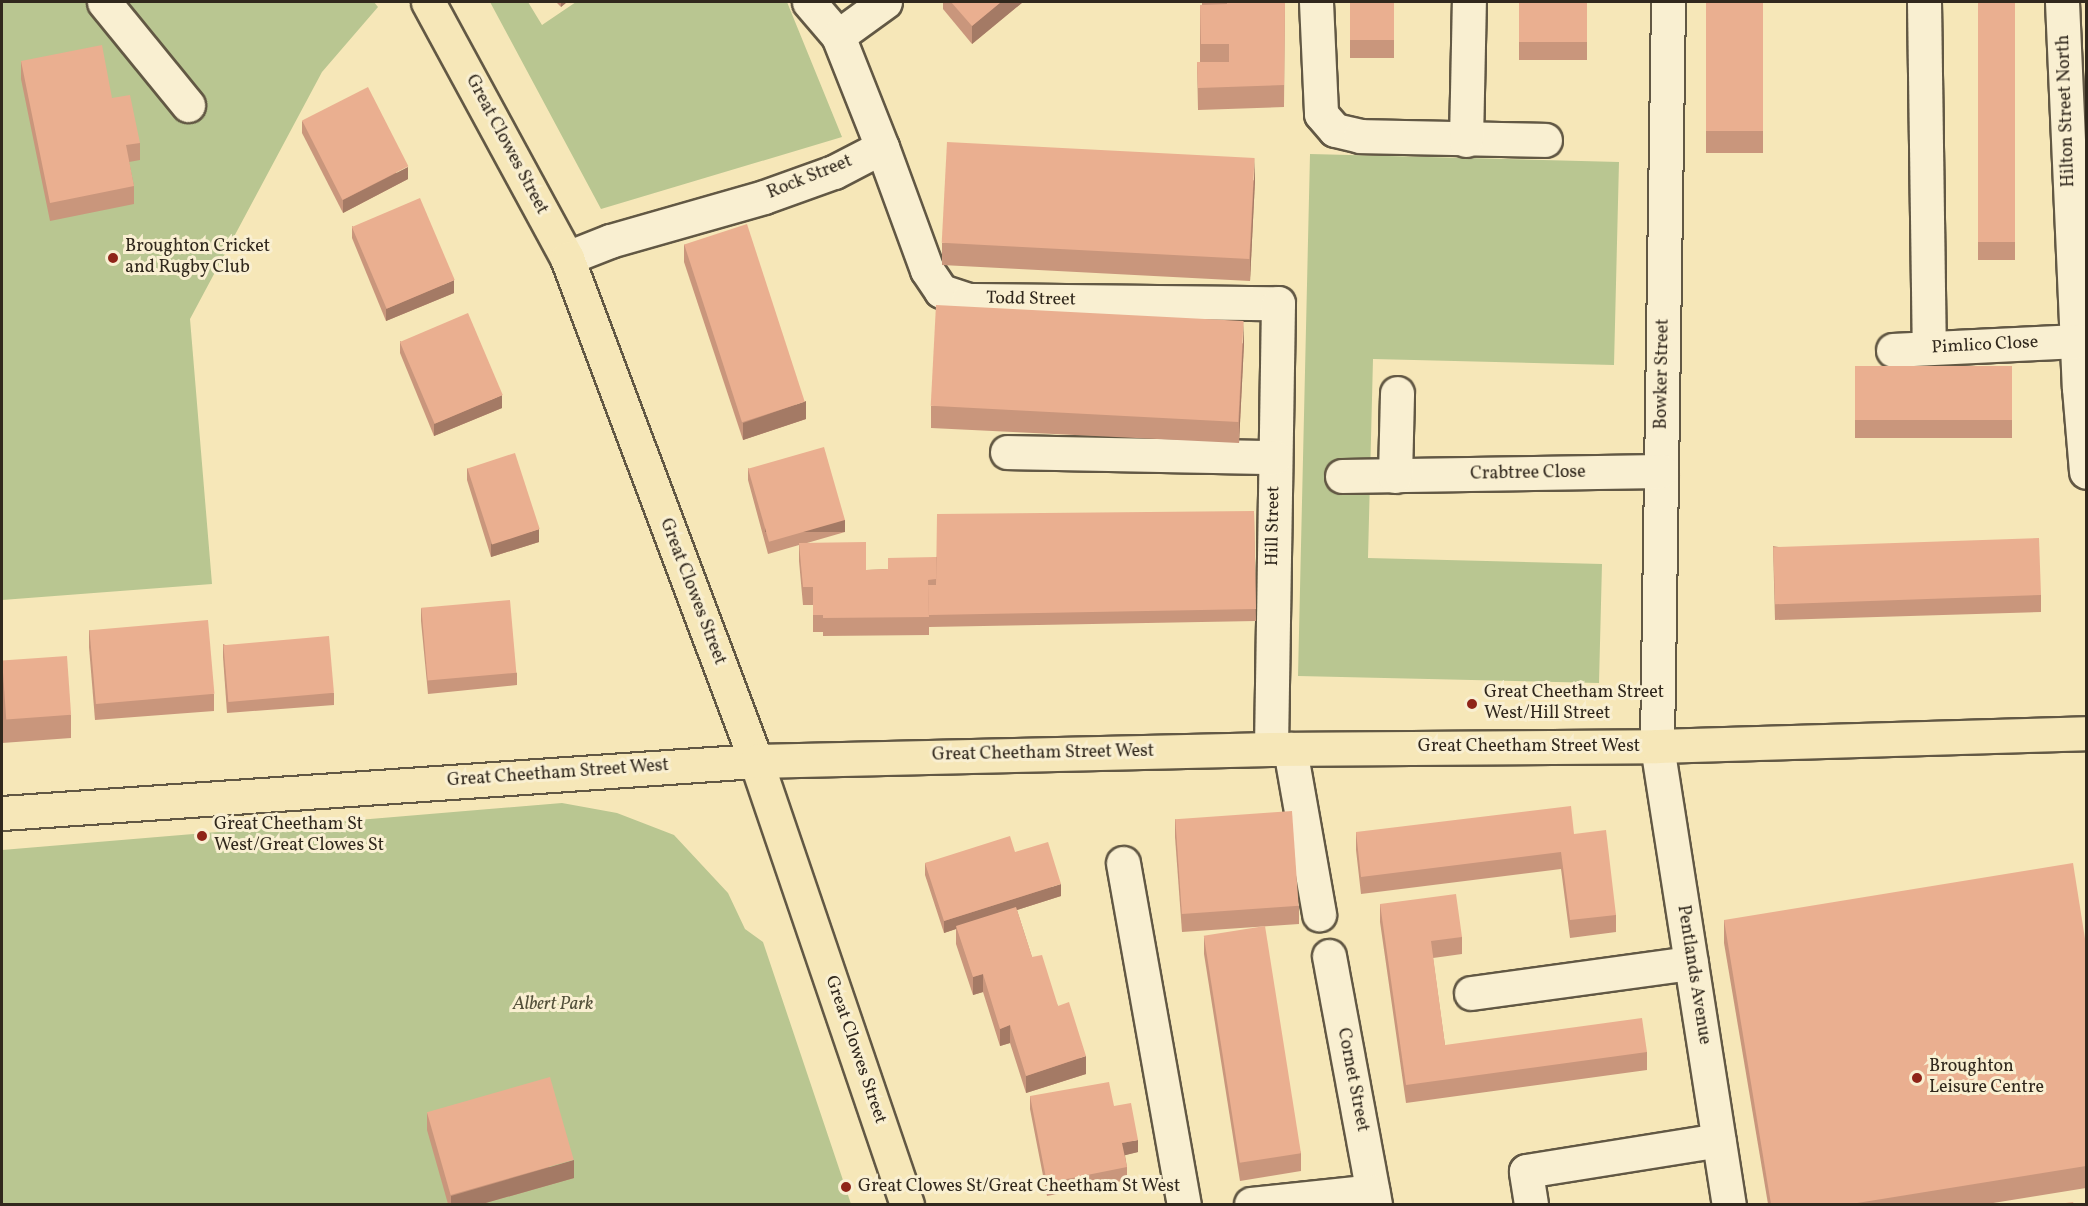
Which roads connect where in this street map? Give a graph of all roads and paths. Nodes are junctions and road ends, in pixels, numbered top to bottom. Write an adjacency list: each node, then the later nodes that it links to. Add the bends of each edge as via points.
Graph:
1 (104, 2): 11 (street)
2 (428, 2): 16 (main road, Great Clowes Street)
3 (808, 2): 10 (street)
4 (885, 2): 10 (street)
5 (1316, 2): 12 (street, via 1321,114 1335,130 1360,136)
6 (1469, 2): 12 (street)
7 (1668, 2): 25 (street, Bowker Street)
8 (1924, 2): 19 (street)
9 (2062, 2): 15 (street, Hilton Street North)
10 (838, 36): 14 (street)
11 (188, 105)
12 (1466, 140): 13 (street)
13 (1545, 140)
14 (882, 147): 16 (street, Rock Street, via 834,172 764,197 610,241); 17 (street, Todd Street, via 927,270 941,291 968,300)
15 (2079, 214): 18 (street, Hilton Street North)
16 (567, 258): 32 (main road, Great Clowes Street)
17 (1278, 303): 24 (street, Hill Street)
18 (2077, 341): 19 (street, Pimlico Close); 21 (street, Hilton Street North)
19 (1929, 348): 20 (street, Pimlico Close)
20 (1893, 350)
21 (2083, 388): 26 (street, Hilton Street North)
22 (1397, 393): 28 (street)
23 (1007, 452): 24 (street)
24 (1275, 457): 31 (street, Hill Street)
25 (1661, 471): 28 (street, Crabtree Close); 30 (street, Bowker Street)
26 (2086, 472)
27 (1342, 476): 28 (street, Crabtree Close)
28 (1395, 476)
29 (2086, 733): 30 (main road, Great Cheetham Street West)
30 (1657, 746): 31 (main road, Great Cheetham Street West); 37 (street, Pentlands Avenue)
31 (1281, 749): 32 (main road, Great Cheetham Street West); 35 (street)
32 (756, 761): 33 (main road, Great Cheetham Street West); 41 (main road, Great Clowes Street)
33 (2, 813)
34 (1124, 863): 42 (street)
35 (1319, 914)
36 (1329, 956): 40 (street, Cornet Street)
37 (1691, 963): 38 (street); 39 (street, Pentlands Avenue)
38 (1471, 993)
39 (1719, 1140): 44 (street, via 1526,1171); 45 (street, Pentlands Avenue)
40 (1374, 1198): 43 (street)
41 (907, 1204)
42 (1184, 1204)
43 (1251, 1204)
44 (1531, 1204)
45 (1729, 1204)

